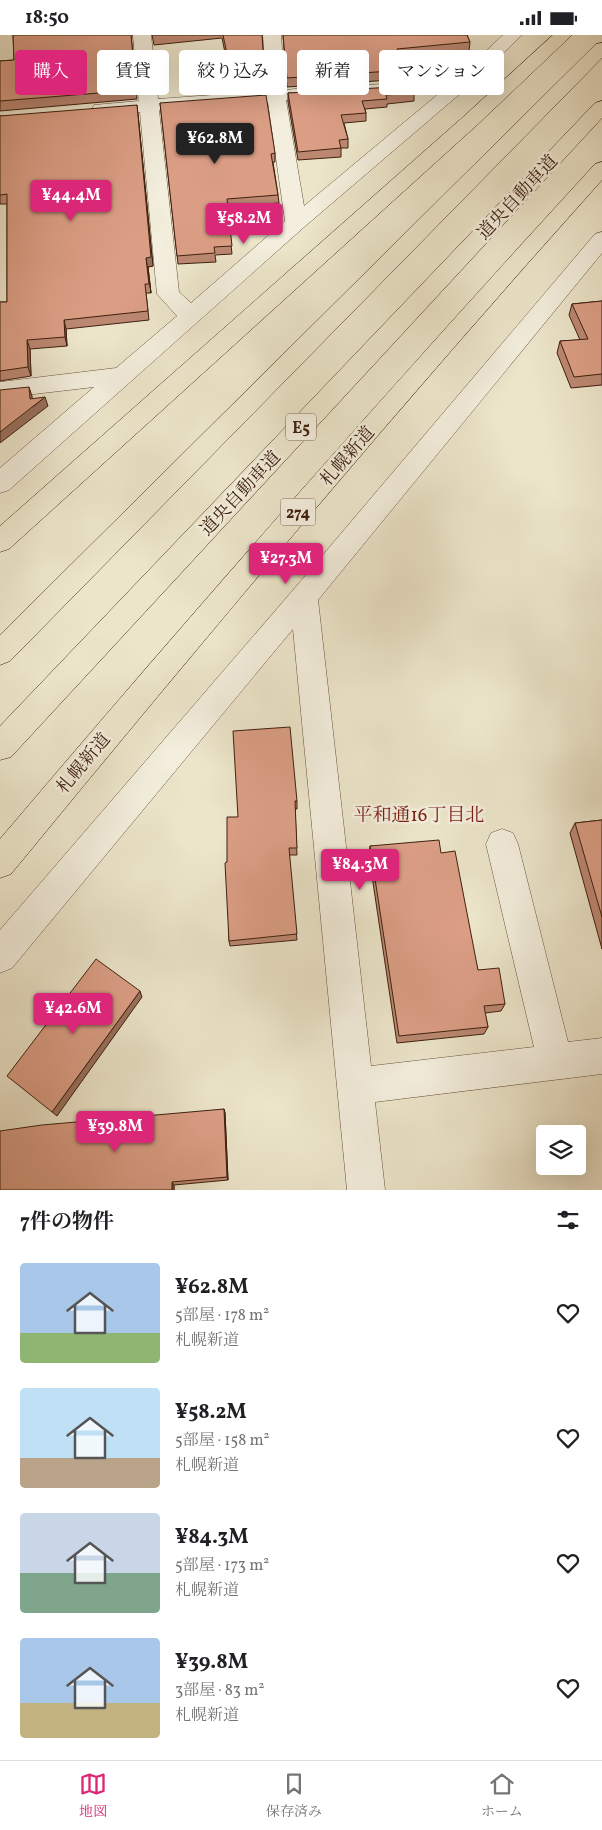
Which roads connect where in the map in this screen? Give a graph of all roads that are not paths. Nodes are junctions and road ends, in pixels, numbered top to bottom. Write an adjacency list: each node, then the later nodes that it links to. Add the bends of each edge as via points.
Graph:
1 (142, 35): 12 (street)
2 (272, 35): 6 (street)
3 (513, 35): 7 (street)
4 (563, 35): 23 (highway)
5 (602, 48): 22 (highway)
6 (273, 50)
7 (497, 50)
8 (379, 88): 9 (street)
9 (287, 94)
10 (276, 95): 12 (street); 16 (street)
11 (448, 95): 16 (street)
12 (148, 105): 14 (street); 18 (street, via 168,293)
13 (602, 107): 27 (highway, 道央自動車道 / E5)
14 (79, 111)
15 (602, 168): 29 (highway, 札幌新道 / 274, via 500,280 178,650)
16 (296, 223): 18 (street)
17 (602, 239): 24 (street)
18 (190, 316): 19 (street)
19 (124, 375): 20 (street); 21 (street)
20 (0, 390)
21 (0, 483)
22 (137, 515): 25 (highway); 26 (highway)
23 (0, 542)
24 (304, 597): 30 (street); 33 (street)
25 (0, 639)
26 (0, 653)
27 (0, 747)
28 (502, 845): 32 (street)
29 (0, 863)
30 (0, 956)
31 (602, 1056): 32 (street)
32 (555, 1061): 33 (street)
33 (357, 1087): 34 (street)
34 (366, 1190)

